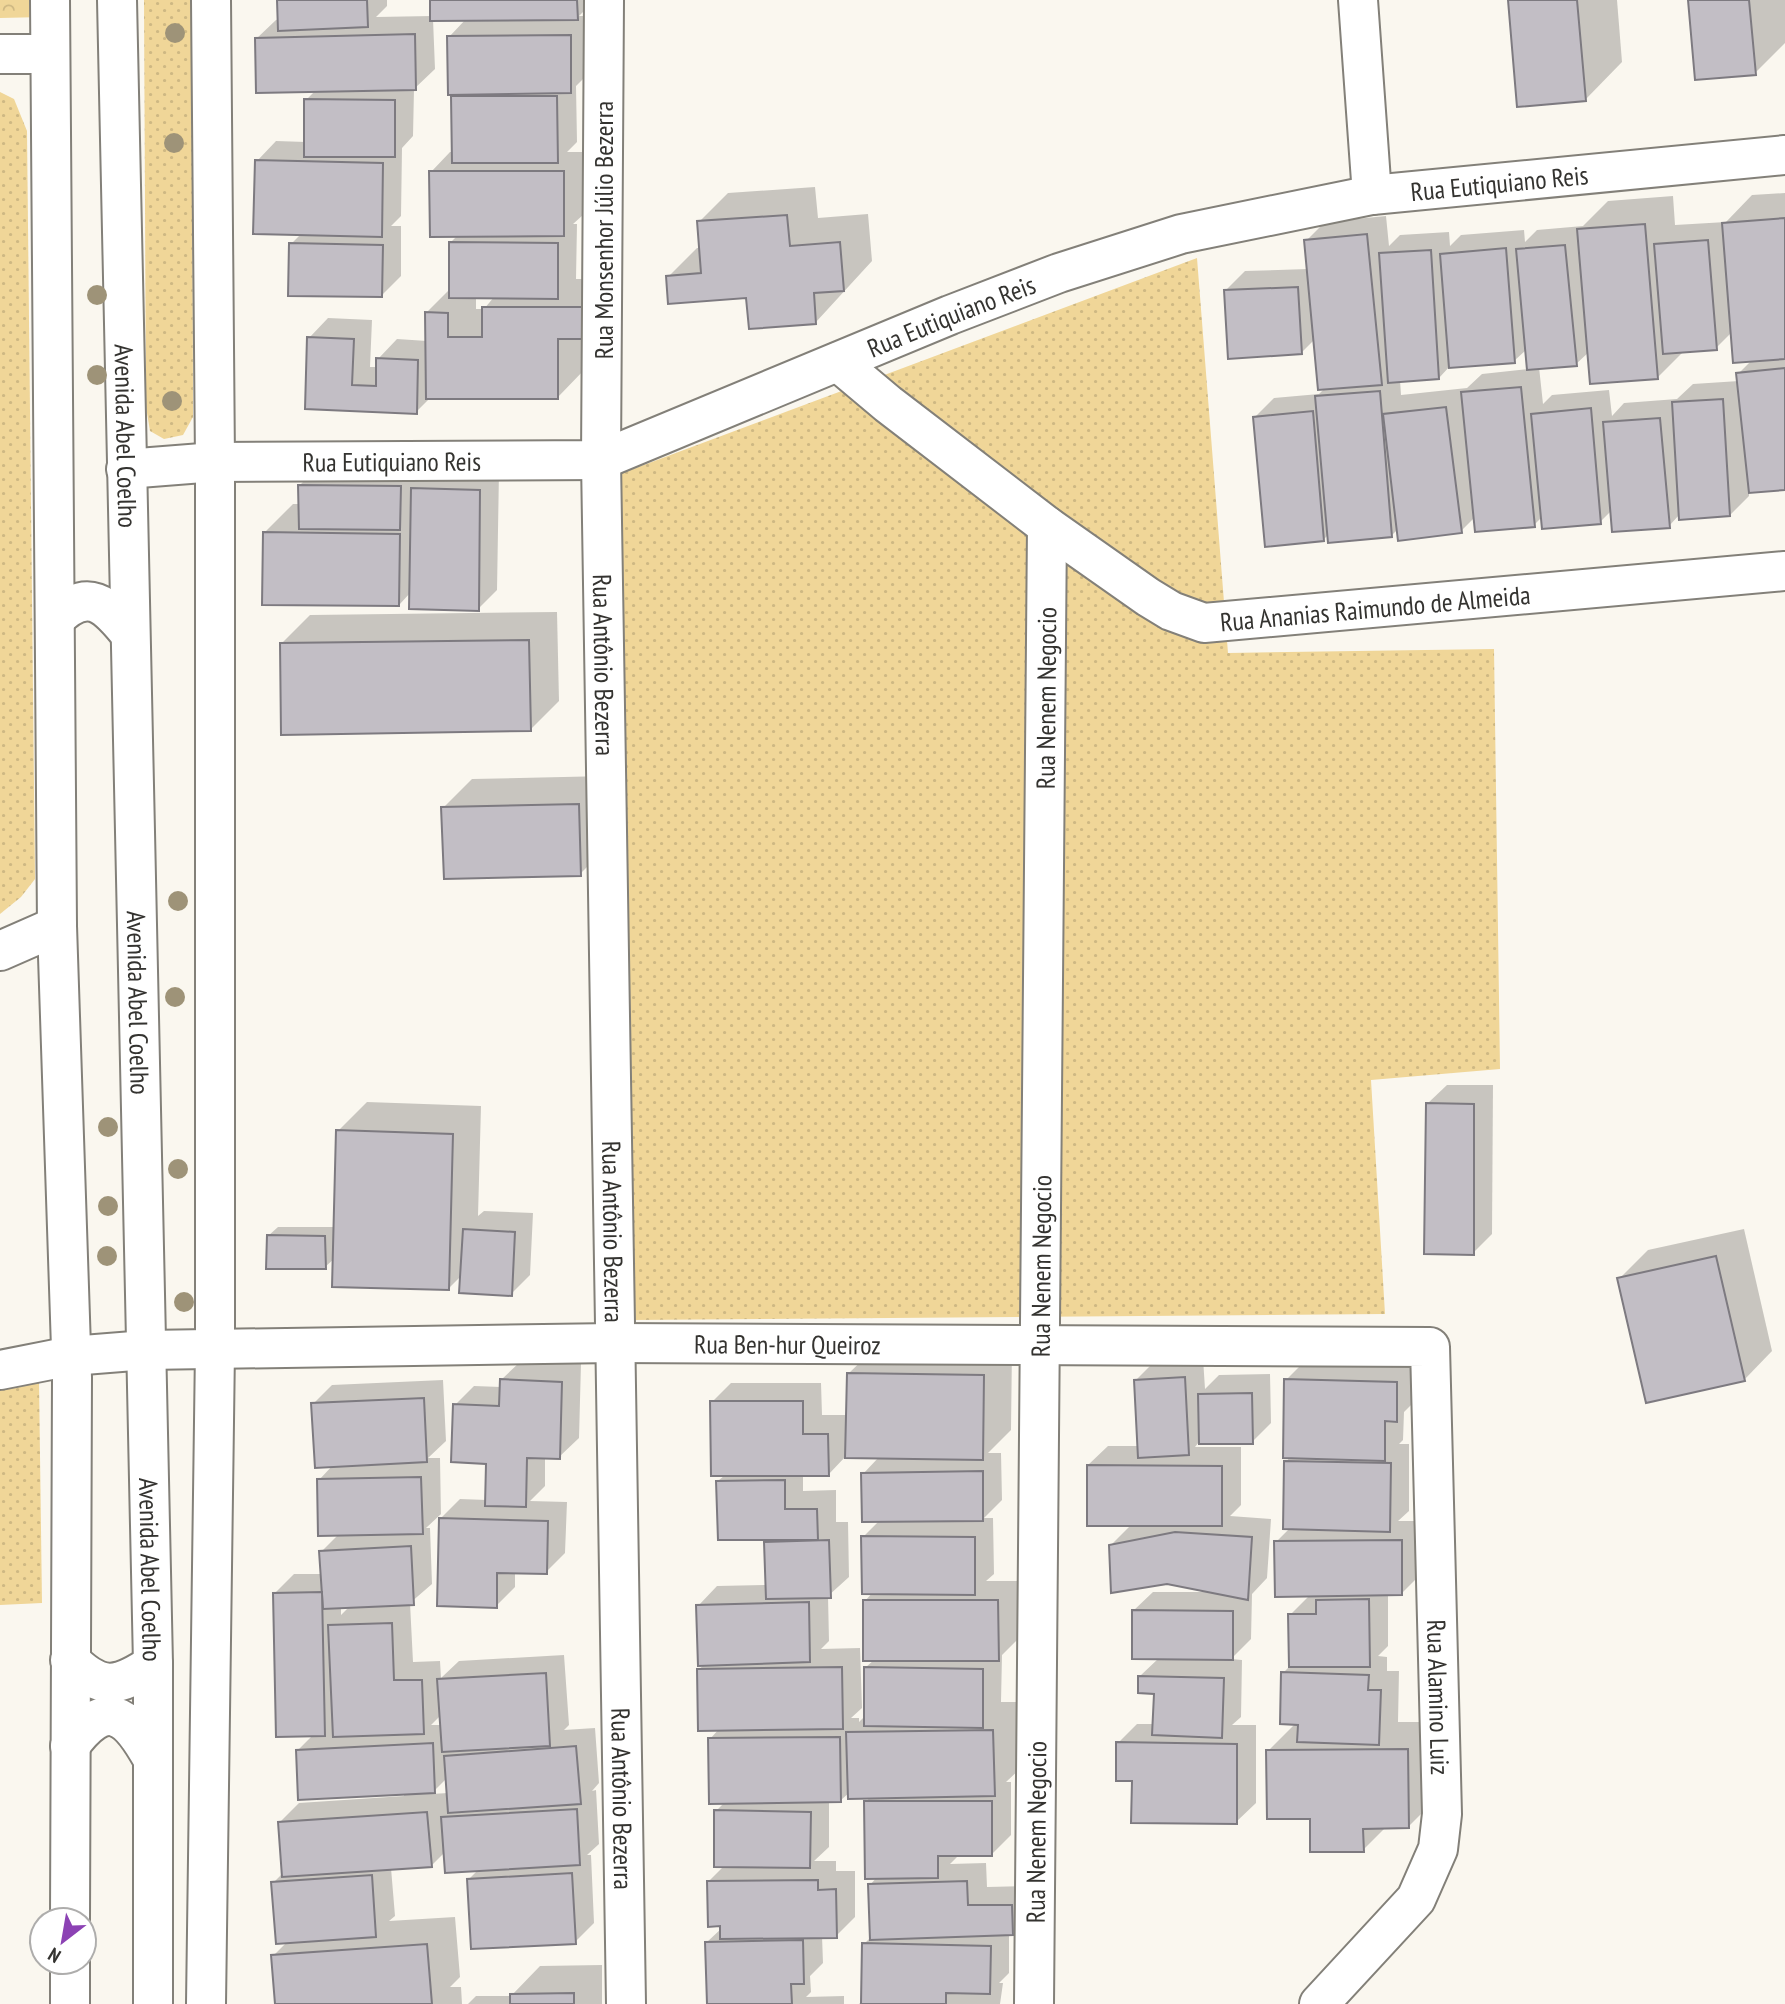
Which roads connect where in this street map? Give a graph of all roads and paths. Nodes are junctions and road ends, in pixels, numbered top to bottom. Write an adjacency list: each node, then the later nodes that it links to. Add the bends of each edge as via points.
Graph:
1 (50, 0): 7 (street)
2 (117, 0): 13 (street, Avenida Abel Coelho)
3 (211, 0): 12 (street)
4 (604, 0): 11 (street, Rua Monsenhor Júlio Bezerra)
5 (1358, 0): 9 (street)
6 (0, 54): 7 (street)
7 (50, 54): 15 (street)
8 (1785, 155): 9 (street, Rua Eutiquiano Reis)
9 (1372, 195): 10 (street, Rua Eutiquiano Reis, via 1181,234 1059,273)
10 (838, 362): 11 (street, Rua Eutiquiano Reis); 14 (street, Rua Ananias Raimundo de Almeida)
11 (601, 460): 12 (street, Rua Eutiquiano Reis); 22 (street, Rua Antônio Bezerra)
12 (215, 463): 13 (street, Rua Eutiquiano Reis); 25 (street)
13 (126, 469): 16 (street, Avenida Abel Coelho)
14 (1047, 526): 17 (street, Rua Ananias Raimundo de Almeida, via 1148,597 1204,623); 23 (street, Rua Nenem Negocio)
15 (54, 553): 16 (street, via 72,569 94,576); 18 (street)
16 (128, 559): 19 (street, Avenida Abel Coelho)
17 (1785, 571)
18 (55, 619): 19 (street, via 69,605 89,600 112,611); 20 (street)
19 (130, 634): 26 (street, Avenida Abel Coelho)
20 (57, 926): 21 (street); 27 (street)
21 (0, 951)
22 (614, 1343): 23 (street, Rua Ben-hur Queiroz); 25 (street, Rua Ben-hur Queiroz); 38 (street, Rua Antônio Bezerra)
23 (1040, 1345): 24 (street, Rua Ben-hur Queiroz); 39 (street, Rua Nenem Negocio)
24 (1430, 1347): 40 (street, Rua Alamino Luiz, via 1442,1814 1438,1849 1416,1899)
25 (215, 1349): 26 (street, Rua Ben-hur Queiroz); 37 (street)
26 (146, 1350): 27 (street, Rua Ben-hur Queiroz); 30 (street, Avenida Abel Coelho)
27 (71, 1356): 28 (street, Rua Ben-hur Queiroz); 29 (street)
28 (0, 1370)
29 (69, 1660): 30 (street, via 102,1683 127,1680); 31 (street)
30 (153, 1664): 32 (street, Avenida Abel Coelho)
31 (70, 1746): 32 (street, via 85,1726 107,1716 130,1725); 33 (street)
32 (152, 1758): 36 (street, Avenida Abel Coelho)
33 (70, 1906)
34 (70, 1976): 35 (street)
35 (70, 2004)
36 (153, 2004)
37 (206, 2004)
38 (626, 2004)
39 (1034, 2004)
40 (1319, 2004)

